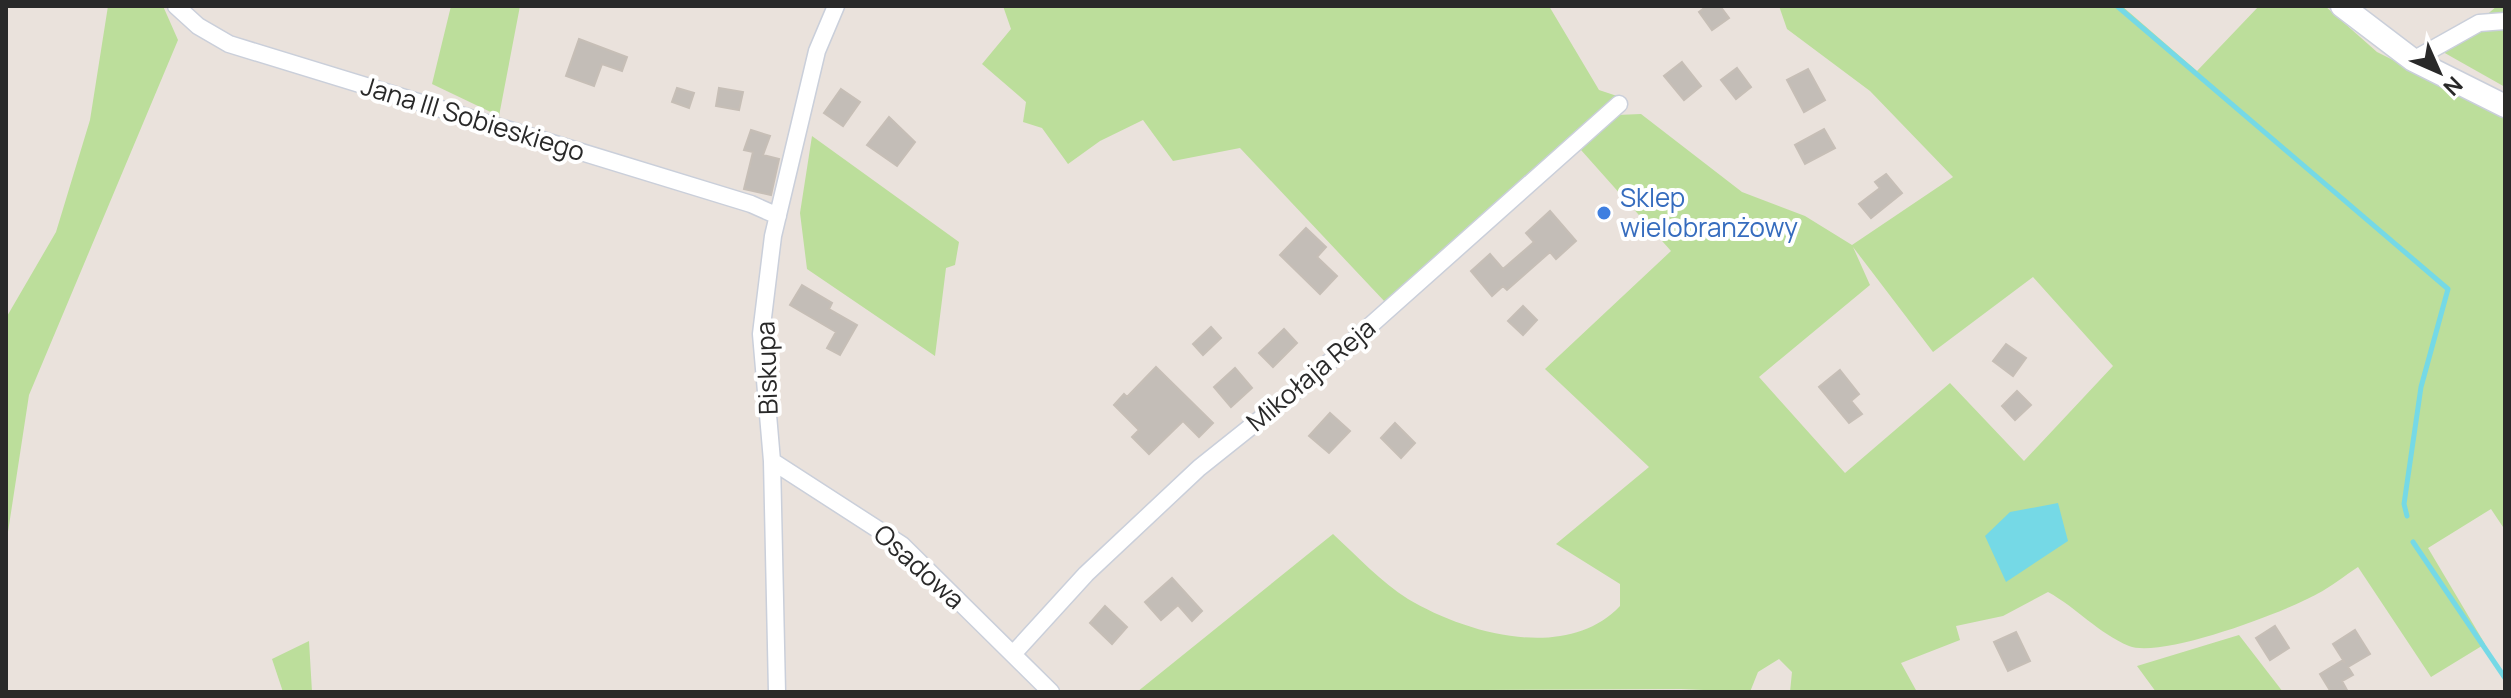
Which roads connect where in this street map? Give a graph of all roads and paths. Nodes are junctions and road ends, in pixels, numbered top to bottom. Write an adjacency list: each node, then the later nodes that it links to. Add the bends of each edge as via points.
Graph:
1 (176, 6): 8 (street, Jana III Sobieskiego, via 229,44)
2 (836, 6): 8 (street, Biskupa, via 817,51)
3 (2342, 6): 5 (street)
4 (2505, 21): 5 (street, via 2479,23)
5 (2413, 60): 7 (street)
6 (1619, 104): 10 (street, Mikołaja Reja, via 1308,381 1199,468 1086,574)
7 (2505, 106)
8 (778, 216): 9 (street, Biskupa, via 761,334)
9 (772, 461): 10 (street, Osadowa, via 902,545); 11 (street, Biskupa)
10 (1013, 654): 12 (street, Osadowa)
11 (777, 692)
12 (1051, 692)

